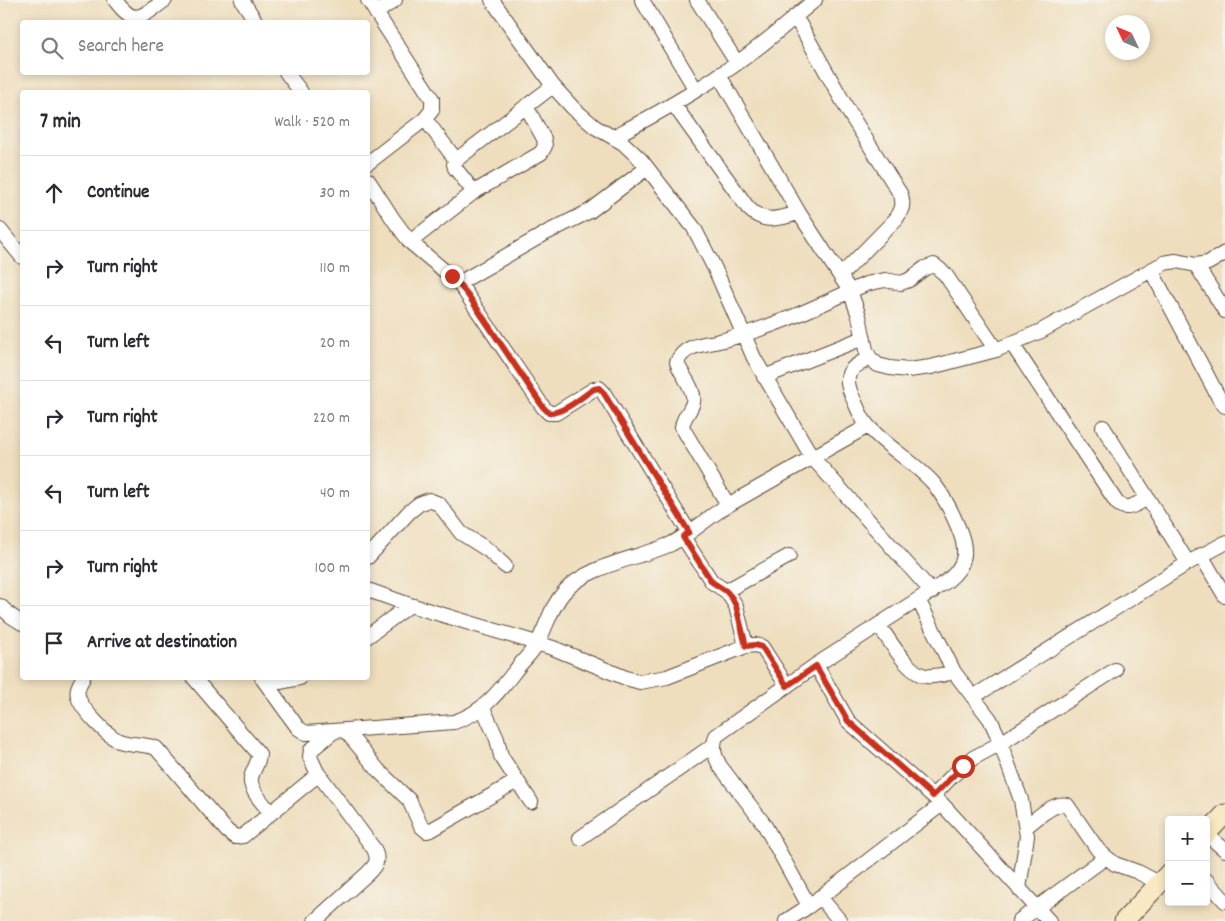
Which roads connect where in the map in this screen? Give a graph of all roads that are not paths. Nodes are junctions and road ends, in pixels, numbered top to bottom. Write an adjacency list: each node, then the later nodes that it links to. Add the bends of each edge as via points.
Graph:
1 (116, 0): 2 (street, via 130,16 140,17)
2 (166, 0)
3 (242, 0): 12 (street)
4 (368, 0): 10 (street)
5 (395, 0): 10 (street)
6 (492, 0): 16 (street)
7 (642, 0): 18 (street)
8 (697, 0): 13 (street)
9 (815, 0): 11 (street)
10 (376, 13): 21 (street, via 432,99 432,110)
11 (795, 16): 13 (street); 35 (street, via 904,203 896,219)
12 (255, 20)
13 (737, 63): 15 (street)
14 (288, 75): 17 (street)
15 (719, 75): 18 (street); 28 (street)
16 (553, 86): 20 (street); 22 (street, via 584,119)
17 (300, 90)
18 (696, 90): 19 (street)
19 (674, 104): 22 (street); 28 (street, via 756,216 774,219)
20 (526, 106): 23 (street); 27 (street, via 544,139 541,153)
21 (425, 119): 23 (street); 24 (street)
22 (613, 137): 25 (street, via 631,150)
23 (456, 160): 27 (street, via 455,168)
24 (370, 161)
25 (647, 168): 36 (street, via 590,211); 39 (street, via 694,228)
26 (370, 183): 30 (street)
27 (474, 192): 30 (street)
28 (799, 213): 35 (street)
29 (0, 230): 32 (street)
30 (410, 242): 36 (street)
31 (1225, 254): 33 (street)
32 (20, 255)
33 (1196, 265): 34 (street, via 1164,263); 38 (street)
34 (1151, 270): 41 (street); 45 (street)
35 (840, 276): 37 (street)
36 (459, 283): 51 (street, via 549,413 562,410 594,389 599,388 603,392)
37 (850, 291): 39 (street); 40 (street); 42 (street, via 874,281 901,283 934,265 945,274)
38 (1225, 311)
39 (744, 336): 44 (street); 50 (street, via 686,350 677,362 694,398 682,427)
40 (863, 338): 43 (street); 44 (street)
41 (1012, 344): 42 (street); 49 (street, via 1117,503 1127,508)
42 (996, 350): 43 (street, via 908,370 878,365)
43 (870, 358): 46 (street, via 854,367 848,382 860,415)
44 (764, 377): 48 (street)
45 (1225, 406)
46 (868, 426): 48 (street); 60 (street, via 934,484 962,535 963,563 958,573)
47 (1103, 427): 49 (street)
48 (812, 457): 50 (street); 60 (street)
49 (1147, 498): 56 (street)
50 (728, 505): 51 (street)
51 (686, 535): 59 (street, via 712,582); 68 (street, via 670,544 596,570 565,590)
52 (1225, 543): 54 (street)
53 (370, 555): 57 (street, via 409,512 429,500 439,504 461,533 488,550)
54 (1201, 555): 56 (street); 61 (street)
55 (789, 556): 59 (street)
56 (1188, 562): 78 (street)
57 (504, 566)
58 (370, 591): 63 (street)
59 (726, 591): 69 (street, via 736,606)
60 (932, 592): 62 (street)
61 (1225, 596)
62 (919, 601): 66 (street); 72 (street)
63 (410, 605): 67 (street); 68 (street)
64 (0, 606): 65 (street)
65 (20, 622)
66 (879, 626): 70 (street); 72 (street, via 908,665 920,674 936,676)
67 (370, 635)
68 (537, 644): 69 (street, via 640,682 667,677); 79 (street)
69 (746, 646): 77 (street, via 762,647)
70 (816, 666): 77 (street); 85 (street, via 848,721)
71 (1115, 670): 81 (street)
72 (954, 672): 78 (street)
73 (82, 680): 87 (street, via 77,693 85,711 116,739 156,748 235,837 243,836)
74 (196, 680): 87 (street, via 259,754 251,778 252,786)
75 (263, 680): 76 (street); 80 (street, via 298,728 306,733)
76 (290, 680)
77 (787, 686): 82 (street, via 716,736)
78 (973, 697): 81 (street, via 990,719)
79 (483, 708): 80 (street, via 454,722); 84 (street, via 501,756)
80 (340, 731): 83 (street, via 311,750 310,757); 84 (street, via 408,800 421,826 427,831)
81 (1001, 743): 85 (street, via 968,762); 89 (street, via 1021,800)
82 (712, 746): 92 (street); 99 (street, via 720,766 764,824)
83 (317, 772): 87 (street); 101 (street, via 378,857 376,865)
84 (517, 781): 86 (street)
85 (937, 800): 97 (street); 99 (street)
86 (532, 802)
87 (271, 813)
88 (1225, 814): 90 (street)
89 (1026, 827): 94 (street, via 1055,805 1062,804 1067,806); 97 (street)
90 (1210, 830)
91 (1210, 837): 93 (street)
92 (580, 838)
93 (1225, 850)
94 (1106, 857): 95 (street, via 1115,864); 100 (street)
95 (1164, 878): 106 (street)
96 (1210, 884): 98 (street)
97 (1019, 889): 100 (street)
98 (1225, 901)
99 (815, 902): 102 (street); 103 (street)
100 (1038, 909): 104 (street); 105 (street)
101 (316, 921)
102 (786, 921)
103 (840, 921)
104 (1020, 921)
105 (1049, 921)
106 (1124, 921)

